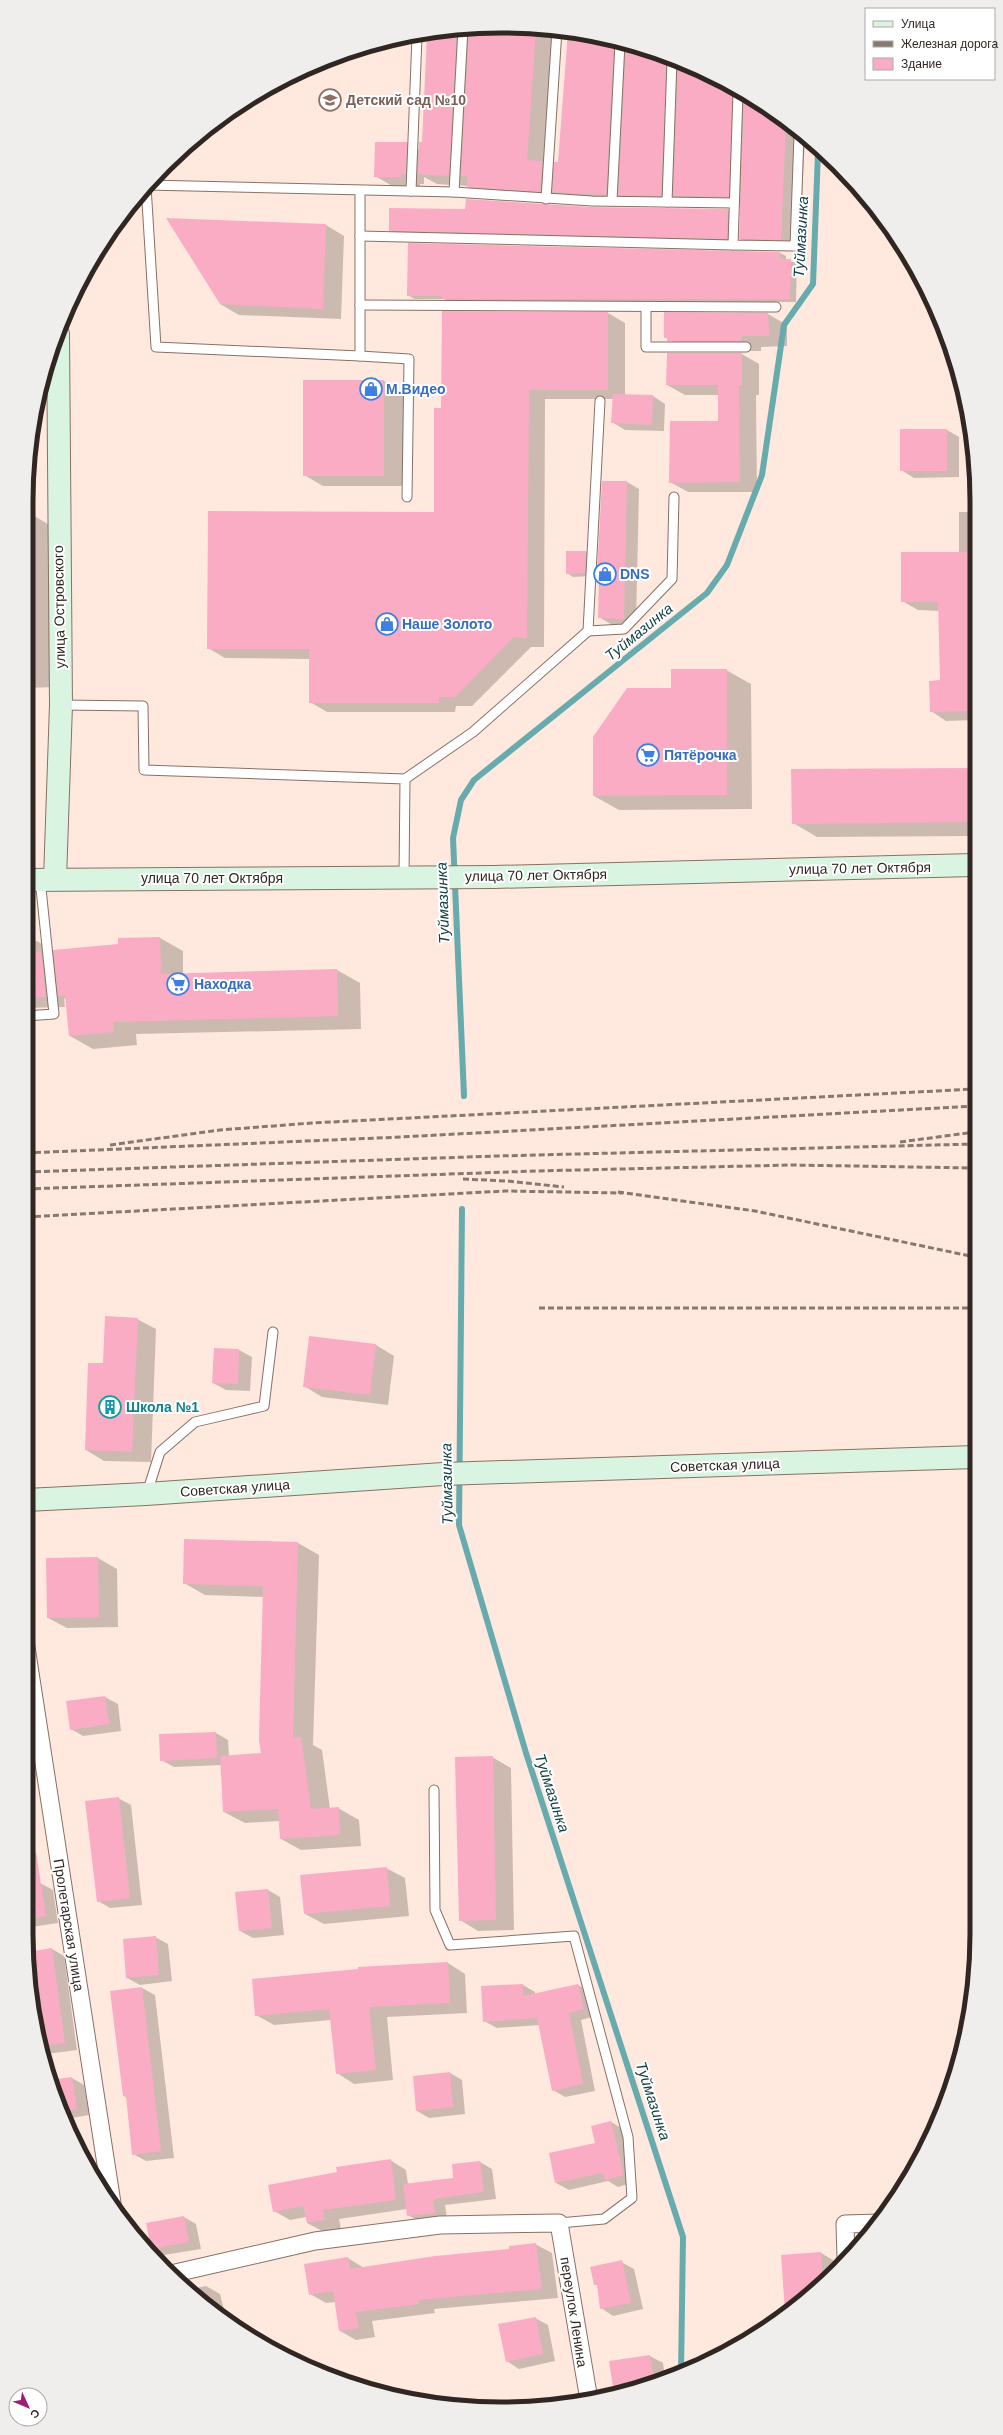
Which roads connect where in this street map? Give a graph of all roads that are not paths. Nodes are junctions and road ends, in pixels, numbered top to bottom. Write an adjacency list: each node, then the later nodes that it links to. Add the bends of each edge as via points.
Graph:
1 (463, 35): 11 (lane)
2 (557, 36): 13 (lane)
3 (417, 41): 10 (lane)
4 (620, 48): 14 (lane)
5 (672, 66): 15 (lane)
6 (738, 97): 16 (lane)
7 (799, 140): 18 (lane, via 795,246)
8 (156, 185): 9 (lane)
9 (360, 191): 10 (lane); 17 (lane)
10 (411, 191): 11 (lane)
11 (454, 192): 13 (lane)
12 (148, 195): 24 (lane, via 156,347)
13 (546, 199): 14 (lane)
14 (612, 201): 15 (lane)
15 (667, 202): 16 (lane)
16 (734, 203): 18 (lane)
17 (360, 236): 18 (lane); 19 (lane)
18 (733, 245)
19 (360, 305): 20 (lane); 24 (lane)
20 (646, 307): 21 (lane); 22 (lane, via 646,346)
21 (776, 307)
22 (746, 347)
23 (58, 351): 29 (street, улица Островского)
24 (360, 356): 26 (lane, via 410,359)
25 (600, 402): 28 (lane)
26 (407, 497)
27 (674, 498): 28 (lane, via 672,579 624,629)
28 (588, 631): 30 (lane, via 473,732)
29 (61, 705): 30 (lane, via 143,706 144,770); 33 (street, улица Островского)
30 (405, 780): 32 (lane)
31 (970, 865): 32 (street, улица 70 лет Октября)
32 (404, 877): 33 (street, улица 70 лет Октября)
33 (40, 879): 34 (lane, via 54,1014)
34 (33, 1016)
35 (273, 1332): 37 (lane, via 264,1406 195,1422 160,1452)
36 (970, 1457): 37 (street, Советская улица, via 443,1474)
37 (146, 1494): 38 (street, Советская улица)
38 (33, 1500)
39 (33, 1692): 41 (street, Пролетарская улица)
40 (434, 1790): 42 (lane, via 435,1910 450,1945 574,1936 628,2137 632,2198 604,2219)
41 (110, 2191)
42 (560, 2223): 45 (street, via 440,2225 315,2241); 46 (street, переулок Ленина)
43 (869, 2223): 44 (street, via 845,2224)
44 (846, 2251)
45 (178, 2272)
46 (588, 2394)

